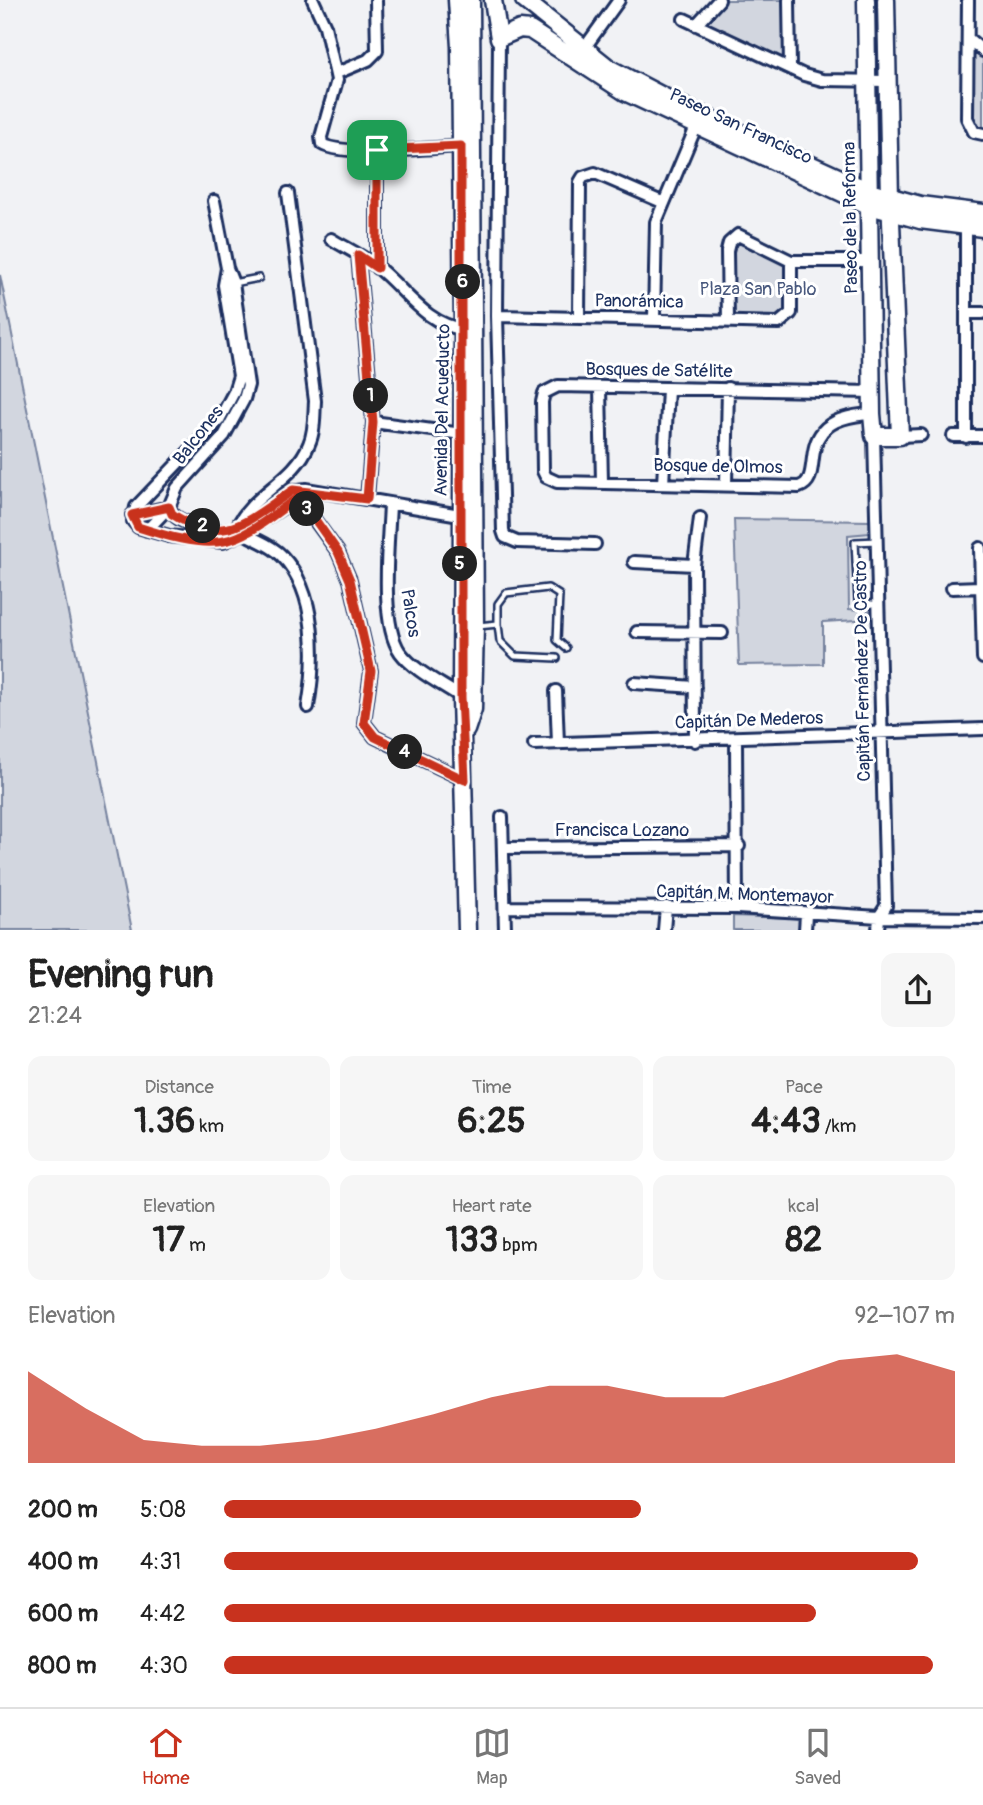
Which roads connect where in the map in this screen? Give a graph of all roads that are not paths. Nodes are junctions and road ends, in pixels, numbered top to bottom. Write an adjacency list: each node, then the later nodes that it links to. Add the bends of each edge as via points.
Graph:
1 (376, 0): 20 (street, via 377,51 368,60)
2 (457, 0): 25 (street, Avenida Del Acueducto)
3 (471, 0): 87 (street, Avenida Del Acueducto)
4 (493, 0): 15 (street)
5 (524, 0): 17 (street, Paseo San Francisco)
6 (619, 0): 17 (street)
7 (719, 0): 14 (street)
8 (789, 0): 19 (street)
9 (866, 0): 22 (street, Paseo de la Reforma)
10 (886, 0): 21 (street)
11 (968, 0): 16 (street)
12 (317, 2): 20 (street)
13 (684, 19): 14 (street)
14 (696, 25): 19 (street)
15 (499, 38): 23 (street, Paseo San Francisco, via 530,30 604,81); 45 (street)
16 (970, 40): 18 (street); 24 (street, via 967,118 974,132)
17 (583, 50): 28 (street, Paseo San Francisco, via 644,88)
18 (983, 51)
19 (790, 67): 22 (street, via 822,80)
20 (337, 73): 26 (street, via 321,141 330,148)
21 (887, 81): 22 (street); 31 (street)
22 (867, 82): 28 (street, Paseo de la Reforma)
23 (696, 127): 28 (street, Paseo San Francisco); 30 (street)
24 (983, 134)
25 (461, 146): 26 (street); 49 (street, Avenida Del Acueducto)
26 (377, 150): 40 (street)
27 (288, 193): 77 (street, via 315,401 313,428 302,458 244,515)
28 (869, 198): 31 (street, Paseo San Francisco); 38 (street, Paseo de la Reforma)
29 (214, 201): 39 (street, Balcones)
30 (663, 202): 46 (street, via 595,173 583,177); 47 (street, via 656,222)
31 (890, 205): 32 (street, Paseo San Francisco); 33 (street, Paseo San Francisco); 50 (street)
32 (983, 213)
33 (966, 227): 34 (street, Paseo San Francisco); 43 (street)
34 (983, 228)
35 (331, 239): 36 (street)
36 (358, 255): 40 (street); 57 (street)
37 (791, 261): 38 (street); 48 (street, Panorámica, via 791,313 779,323); 48 (street, via 738,235 729,243)
38 (871, 261): 51 (street, Paseo de la Reforma)
39 (227, 268): 42 (street, Balcones); 74 (street, Balcones, via 224,285 239,376 234,392 219,420)
40 (377, 268): 49 (street, via 433,318 449,328)
41 (260, 278): 42 (lane)
42 (233, 283): 72 (street, Balcones, via 248,385 236,418 177,488)
43 (967, 313): 44 (street); 64 (street)
44 (983, 313)
45 (498, 316): 46 (street, Panorámica); 79 (street, via 505,537 517,542)
46 (579, 318): 47 (street, Panorámica)
47 (654, 319): 48 (street, Panorámica)
48 (728, 321)
49 (463, 329): 58 (street, Avenida Del Acueducto)
50 (897, 356): 51 (street); 61 (street)
51 (872, 357): 55 (street, Paseo de la Reforma)
52 (600, 388): 54 (street, Bosques de Satélite); 65 (street, Bosques de Satélite, via 558,386 544,393 543,471); 66 (street)
53 (728, 388): 54 (street, Bosques de Satélite); 55 (street, Bosques de Satélite); 68 (street)
54 (668, 389): 67 (street)
55 (873, 392): 56 (street, Paseo de la Reforma)
56 (872, 414): 60 (street, Paseo de la Reforma); 68 (street, Bosque de Olmos, via 847,417 820,431 812,451 812,477 806,485)
57 (373, 422): 58 (street); 70 (street)
58 (462, 434): 73 (street, Avenida Del Acueducto)
59 (920, 435): 61 (street)
60 (874, 436): 61 (street); 78 (street, Capitán Fernández De Castro)
61 (900, 436)
62 (953, 436): 64 (street)
63 (983, 436): 64 (street)
64 (967, 437)
65 (557, 482): 66 (street, Bosque de Olmos)
66 (602, 482): 67 (street, Bosque de Olmos)
67 (663, 484): 68 (street, Bosque de Olmos)
68 (726, 484)
69 (299, 492): 70 (street); 77 (street); 106 (street, via 338,552 350,580 371,671 367,730)
70 (367, 499): 71 (street)
71 (390, 503): 73 (street); 97 (street, Palcos, via 388,580 393,634 400,652)
72 (169, 507): 74 (street); 76 (street, Balcones); 77 (street, via 172,514 189,523 219,531)
73 (460, 515): 97 (street, Avenida Del Acueducto)
74 (132, 518): 76 (street)
75 (700, 518): 82 (street)
76 (147, 530): 77 (street, via 210,542 223,541)
77 (240, 530): 98 (street, via 283,556 302,590 313,644)
78 (877, 541): 85 (street, Capitán Fernández De Castro); 85 (lane, via 855,542 858,602)
79 (596, 544)
80 (980, 548): 83 (street)
81 (635, 562): 82 (street)
82 (694, 565): 88 (street)
83 (980, 587): 84 (street); 93 (street)
84 (952, 589)
85 (878, 605): 100 (street, Capitán Fernández De Castro)
86 (498, 624): 87 (lane); 91 (lane, via 498,604 506,593 554,590 560,601 557,639); 92 (lane, via 500,641 515,656)
87 (475, 626): 101 (street, Avenida Del Acueducto, via 473,709)
88 (696, 631): 89 (street); 90 (street); 95 (street)
89 (637, 632)
90 (722, 633)
91 (566, 648)
92 (557, 658)
93 (983, 658)
94 (635, 683): 95 (street)
95 (695, 687): 103 (street)
96 (556, 691): 104 (street)
97 (461, 697): 101 (street, Avenida Del Acueducto)
98 (308, 707)
99 (983, 729): 100 (street, Capitán De Mederos)
100 (880, 733): 102 (street, Capitán De Mederos); 110 (street, Capitán Fernández De Castro)
101 (464, 736): 106 (street, Avenida Del Acueducto)
102 (736, 739): 103 (street, Capitán De Mederos); 108 (street)
103 (695, 741): 104 (street, Capitán De Mederos)
104 (558, 743): 105 (street, Capitán De Mederos)
105 (534, 744)
106 (465, 780): 118 (street, Avenida Del Acueducto)
107 (502, 817): 109 (street)
108 (738, 846): 109 (street, Francisca Lozano); 113 (street)
109 (505, 848): 111 (street)
110 (886, 906): 115 (street); 116 (street)
111 (505, 907): 112 (street, Capitán M. Montemayor); 119 (street)
112 (666, 907): 113 (street, Capitán M. Montemayor); 120 (street)
113 (737, 908): 114 (street, Capitán M. Montemayor)
114 (806, 914): 115 (street, Capitán M. Montemayor); 121 (street)
115 (879, 917): 116 (street, Capitán M. Montemayor); 122 (street)
116 (896, 918): 117 (street, Capitán M. Montemayor); 123 (street)
117 (983, 918)
118 (467, 930)
119 (505, 930)
120 (664, 930)
121 (805, 930)
122 (878, 930)
123 (896, 930)

